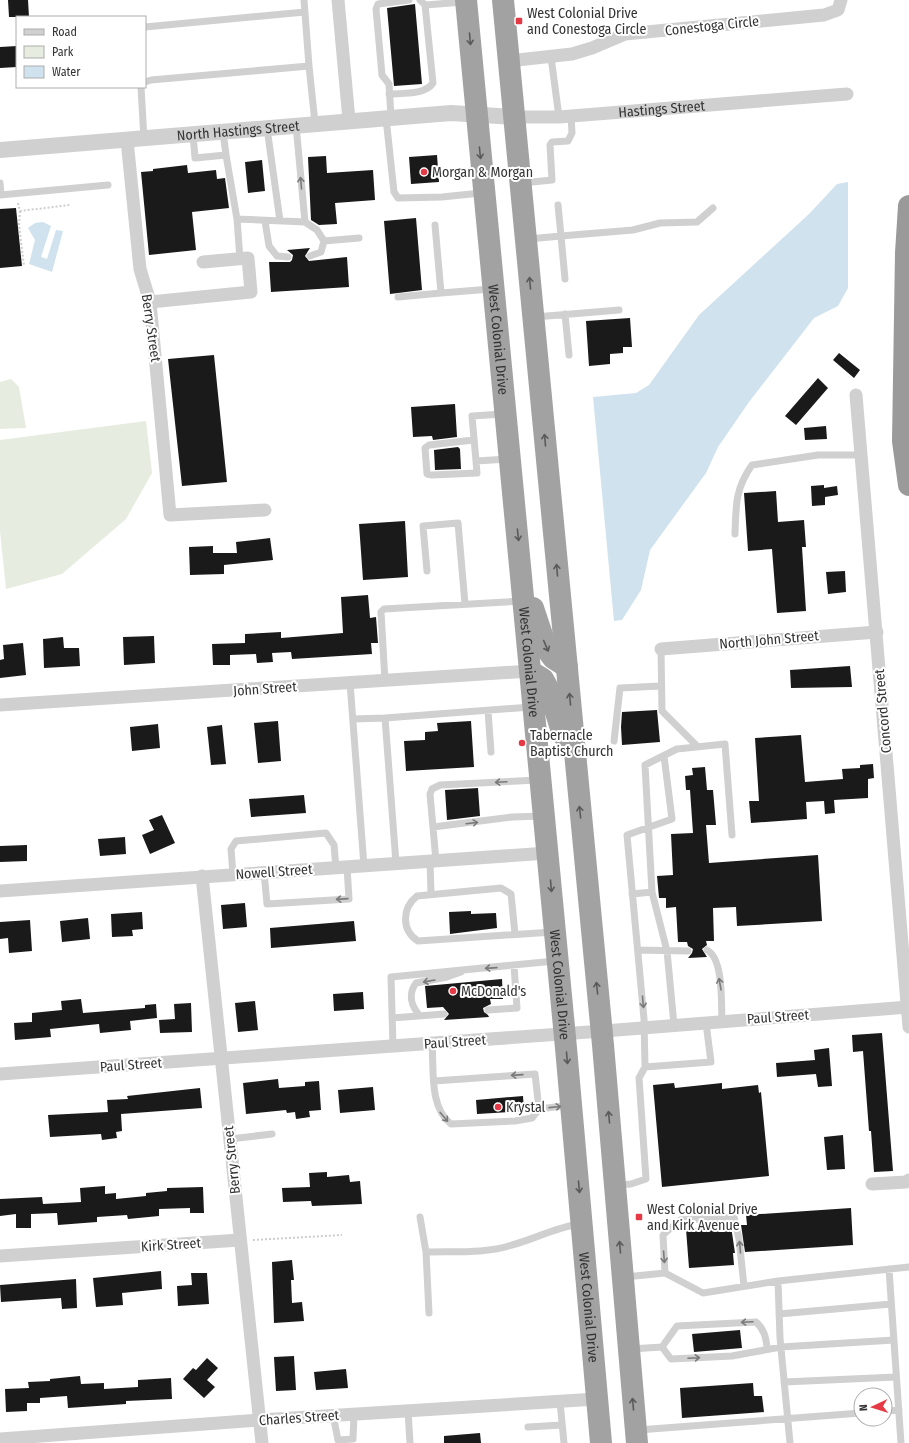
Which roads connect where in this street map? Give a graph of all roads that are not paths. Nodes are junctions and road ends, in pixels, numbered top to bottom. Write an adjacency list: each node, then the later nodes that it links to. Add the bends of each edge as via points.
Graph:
1 (304, 0): 8 (lane)
2 (338, 0): 21 (street)
3 (409, 0): 15 (lane, via 378,4 376,9 382,75 389,84)
4 (502, 0): 11 (highway)
5 (841, 0): 10 (street, Conestoga Circle, via 838,10 824,15 625,34 592,48)
6 (466, 1): 7 (lane); 17 (highway, West Colonial Drive, one-way to 17)
7 (423, 3): 15 (lane, via 433,83 430,88 421,91)
8 (305, 12): 9 (lane); 12 (lane)
9 (146, 27)
10 (551, 57): 11 (street, Conestoga Circle); 18 (lane)
11 (508, 61): 20 (highway)
12 (309, 66): 13 (lane); 22 (lane)
13 (146, 82)
14 (141, 88): 27 (lane)
15 (389, 94): 19 (lane)
16 (847, 94): 18 (street, Hastings Street)
17 (477, 114): 19 (street, North Hastings Street); 20 (street, Hastings Street); 34 (highway, West Colonial Drive, one-way to 34)
18 (565, 116): 20 (street, Hastings Street); 32 (lane, via 572,133 568,141 552,142 550,145 552,180)
19 (388, 117): 21 (street, North Hastings Street); 34 (lane, via 394,192 398,198 442,197)
20 (514, 117): 32 (highway)
21 (350, 120): 22 (street, North Hastings Street)
22 (315, 123): 23 (street, North Hastings Street)
23 (296, 125): 24 (street, North Hastings Street); 42 (lane, one-way to 23)
24 (267, 128): 25 (street, North Hastings Street); 41 (lane)
25 (223, 132): 26 (street, North Hastings Street); 30 (lane)
26 (193, 134): 27 (street, North Hastings Street); 30 (lane, via 195,158)
27 (144, 139): 28 (street, North Hastings Street)
28 (127, 140): 29 (street, North Hastings Street); 56 (street, Berry Street, via 140,269)
29 (0, 150)
30 (226, 156): 39 (lane)
31 (0, 183): 35 (lane)
32 (520, 183): 46 (highway)
33 (108, 185): 35 (lane)
34 (484, 192): 53 (highway, West Colonial Drive)
35 (0, 195)
36 (558, 205): 44 (lane)
37 (909, 206): 67 (highway, via 903,440)
38 (713, 208): 44 (lane, via 697,222 660,223 633,230)
39 (237, 219): 40 (lane); 50 (lane)
40 (266, 221): 41 (lane); 49 (lane, via 269,246 277,256)
41 (280, 221): 42 (lane)
42 (305, 222): 47 (lane, via 317,230)
43 (435, 225): 54 (lane)
44 (561, 236): 46 (lane); 52 (lane)
45 (358, 238): 47 (lane)
46 (526, 239): 59 (highway, one-way to 46)
47 (324, 241): 48 (lane, via 321,252)
48 (310, 256)
49 (288, 257)
50 (240, 259): 51 (street); 56 (street, via 248,258 251,292)
51 (203, 262)
52 (565, 278)
53 (493, 288): 54 (lane); 62 (highway, West Colonial Drive)
54 (441, 293): 55 (lane)
55 (398, 297)
56 (150, 302): 68 (street, Berry Street, via 170,515)
57 (619, 310): 58 (lane)
58 (565, 314): 59 (lane); 60 (lane)
59 (533, 317): 76 (highway, one-way to 59)
60 (569, 355)
61 (856, 395): 64 (street, Concord Street)
62 (506, 413): 63 (lane, via 472,416); 65 (highway, West Colonial Drive)
63 (474, 440): 66 (lane); 66 (lane, via 429,445 425,448 427,474 477,473)
64 (861, 455): 69 (lane, via 818,455 752,465 737,493); 74 (street, Concord Street)
65 (510, 458): 66 (lane); 70 (highway, West Colonial Drive, one-way to 70)
66 (476, 461)
67 (909, 485)
68 (265, 510)
69 (735, 534)
70 (521, 569): 72 (highway, West Colonial Drive); 76 (highway, one-way to 76, via 547,650 553,658)
71 (427, 571): 73 (lane, via 423,526 458,523)
72 (524, 601): 73 (lane); 77 (highway, West Colonial Drive)
73 (465, 604): 78 (lane, via 384,609 381,612)
74 (877, 632): 75 (street, North John Street); 117 (street, Concord Street)
75 (661, 649): 80 (lane)
76 (567, 667): 91 (highway, one-way to 76)
77 (530, 671): 78 (street, John Street); 82 (highway, West Colonial Drive); 91 (highway, via 543,679 549,690)
78 (385, 681): 79 (street, John Street)
79 (350, 683): 81 (street, John Street); 85 (lane)
80 (660, 686): 86 (lane, via 620,688); 87 (lane, via 662,711)
81 (0, 705)
82 (534, 707): 83 (lane); 90 (highway, West Colonial Drive)
83 (488, 711): 84 (lane); 88 (lane)
84 (385, 718): 85 (lane); 98 (lane)
85 (353, 719): 99 (lane)
86 (614, 741)
87 (697, 746): 89 (lane, via 677,749); 95 (lane, via 724,744)
88 (491, 752)
89 (664, 756): 94 (lane, via 645,765); 94 (lane, via 672,819)
90 (540, 779): 92 (highway, West Colonial Drive); 93 (lane, one-way to 93, via 440,785 432,789 430,794)
91 (577, 780): 127 (highway, one-way to 91)
92 (544, 816): 93 (lane, one-way to 92); 96 (highway, West Colonial Drive)
93 (433, 827): 97 (lane)
94 (647, 828): 105 (lane); 107 (lane, via 627,835)
95 (732, 835)
96 (548, 853): 97 (street, Nowell Street); 108 (highway, West Colonial Drive, one-way to 108)
97 (433, 861): 98 (street, Nowell Street); 106 (lane)
98 (396, 863): 99 (street, Nowell Street)
99 (364, 866): 100 (street, Nowell Street)
100 (341, 867): 101 (street, Nowell Street); 101 (lane, one-way to 101, via 349,899 268,904); 102 (lane, via 334,845 326,833 236,841 231,849)
101 (264, 872): 102 (street, Nowell Street)
102 (233, 874): 103 (street, Nowell Street)
103 (202, 876): 104 (street, Nowell Street); 131 (street, Berry Street)
104 (0, 891)
105 (652, 892): 107 (lane); 112 (lane)
106 (431, 894): 109 (lane, via 501,888 511,894); 109 (lane, via 417,896 409,902 406,912 408,931 418,942)
107 (632, 894): 110 (lane)
108 (555, 932): 109 (lane); 114 (highway, West Colonial Drive)
109 (515, 934)
110 (638, 950): 112 (lane); 126 (lane, one-way to 126)
111 (707, 950): 122 (lane, one-way to 111, via 723,1000 715,958)
112 (667, 951): 113 (lane); 124 (lane)
113 (688, 951)
114 (558, 961): 115 (lane); 128 (highway, West Colonial Drive)
115 (514, 966): 116 (lane, one-way to 116); 118 (lane, via 517,1008)
116 (466, 969): 120 (lane, one-way to 120, via 447,977 416,983 412,989 411,1000 413,1008); 121 (lane, via 391,977)
117 (908, 1007): 122 (street, Paul Street); 125 (street, Concord Street)
118 (488, 1010)
119 (444, 1014): 120 (lane)
120 (420, 1016): 121 (lane)
121 (392, 1018): 130 (lane)
122 (722, 1021): 123 (street, Paul Street)
123 (706, 1023): 124 (street, Paul Street); 132 (lane, via 711,1062)
124 (674, 1025): 126 (street, Paul Street)
125 (909, 1027)
126 (645, 1028): 127 (street, Paul Street); 132 (lane)
127 (601, 1031): 128 (street, Paul Street); 141 (highway, one-way to 127)
128 (565, 1033): 129 (street, Paul Street); 135 (highway, West Colonial Drive, one-way to 135)
129 (432, 1043): 130 (street, Paul Street); 134 (lane)
130 (393, 1046): 131 (street, Paul Street)
131 (222, 1059): 133 (street, Paul Street); 138 (street, Berry Street)
132 (646, 1068): 141 (lane, via 639,1078 646,1179 631,1184)
133 (0, 1074)
134 (434, 1081): 136 (lane, one-way to 134, via 535,1074); 136 (lane, one-way to 136, via 437,1105 443,1118 451,1124 515,1121 532,1118)
135 (571, 1105): 136 (lane, one-way to 135); 143 (highway, West Colonial Drive, one-way to 143)
136 (539, 1109)
137 (272, 1134): 138 (lane)
138 (230, 1139): 144 (street, Berry Street)
139 (909, 1180): 140 (street)
140 (872, 1184)
141 (615, 1185): 150 (highway, one-way to 141)
142 (420, 1217): 145 (lane)
143 (582, 1223): 145 (lane, via 491,1250); 163 (highway, West Colonial Drive)
144 (240, 1240): 146 (street, Kirk Street); 172 (street, Berry Street)
145 (426, 1252): 154 (lane)
146 (0, 1256)
147 (909, 1267): 148 (lane)
148 (889, 1269): 151 (lane); 153 (lane)
149 (666, 1273): 150 (lane); 152 (lane, via 703,1293); 152 (lane, one-way to 149, via 734,1218 680,1220 663,1235)
150 (622, 1278): 160 (highway)
151 (778, 1281): 152 (lane); 155 (lane)
152 (744, 1286)
153 (891, 1304): 155 (lane); 156 (lane)
154 (429, 1313)
155 (779, 1314): 158 (lane)
156 (894, 1340): 158 (lane); 161 (lane)
157 (662, 1346): 159 (lane, one-way to 159, via 671,1359 732,1356); 159 (lane, one-way to 157, via 766,1336 756,1322 677,1326); 160 (lane)
158 (781, 1347): 159 (lane); 162 (lane)
159 (767, 1348)
160 (629, 1349): 175 (highway, one-way to 160)
161 (896, 1377): 162 (lane); 166 (lane)
162 (784, 1382): 171 (lane)
163 (597, 1399): 164 (street, Charles Street); 181 (highway, West Colonial Drive)
164 (560, 1402): 167 (street, Charles Street); 173 (lane)
165 (893, 1410): 166 (lane)
166 (899, 1410): 183 (lane)
167 (408, 1411): 168 (street, Charles Street); 179 (lane)
168 (354, 1414): 170 (street, Charles Street); 177 (lane, via 353,1439)
169 (853, 1414): 171 (lane)
170 (334, 1415): 172 (street, Charles Street); 177 (lane, via 338,1440)
171 (788, 1419): 175 (lane); 182 (lane)
172 (260, 1420): 176 (street, Charles Street); 178 (street, Berry Street)
173 (562, 1425): 174 (lane); 180 (lane)
174 (528, 1427)
175 (636, 1437)
176 (0, 1439)
177 (346, 1441)
178 (262, 1443)
179 (410, 1443)
180 (564, 1443)
181 (601, 1443)
182 (790, 1443)
183 (901, 1443)

